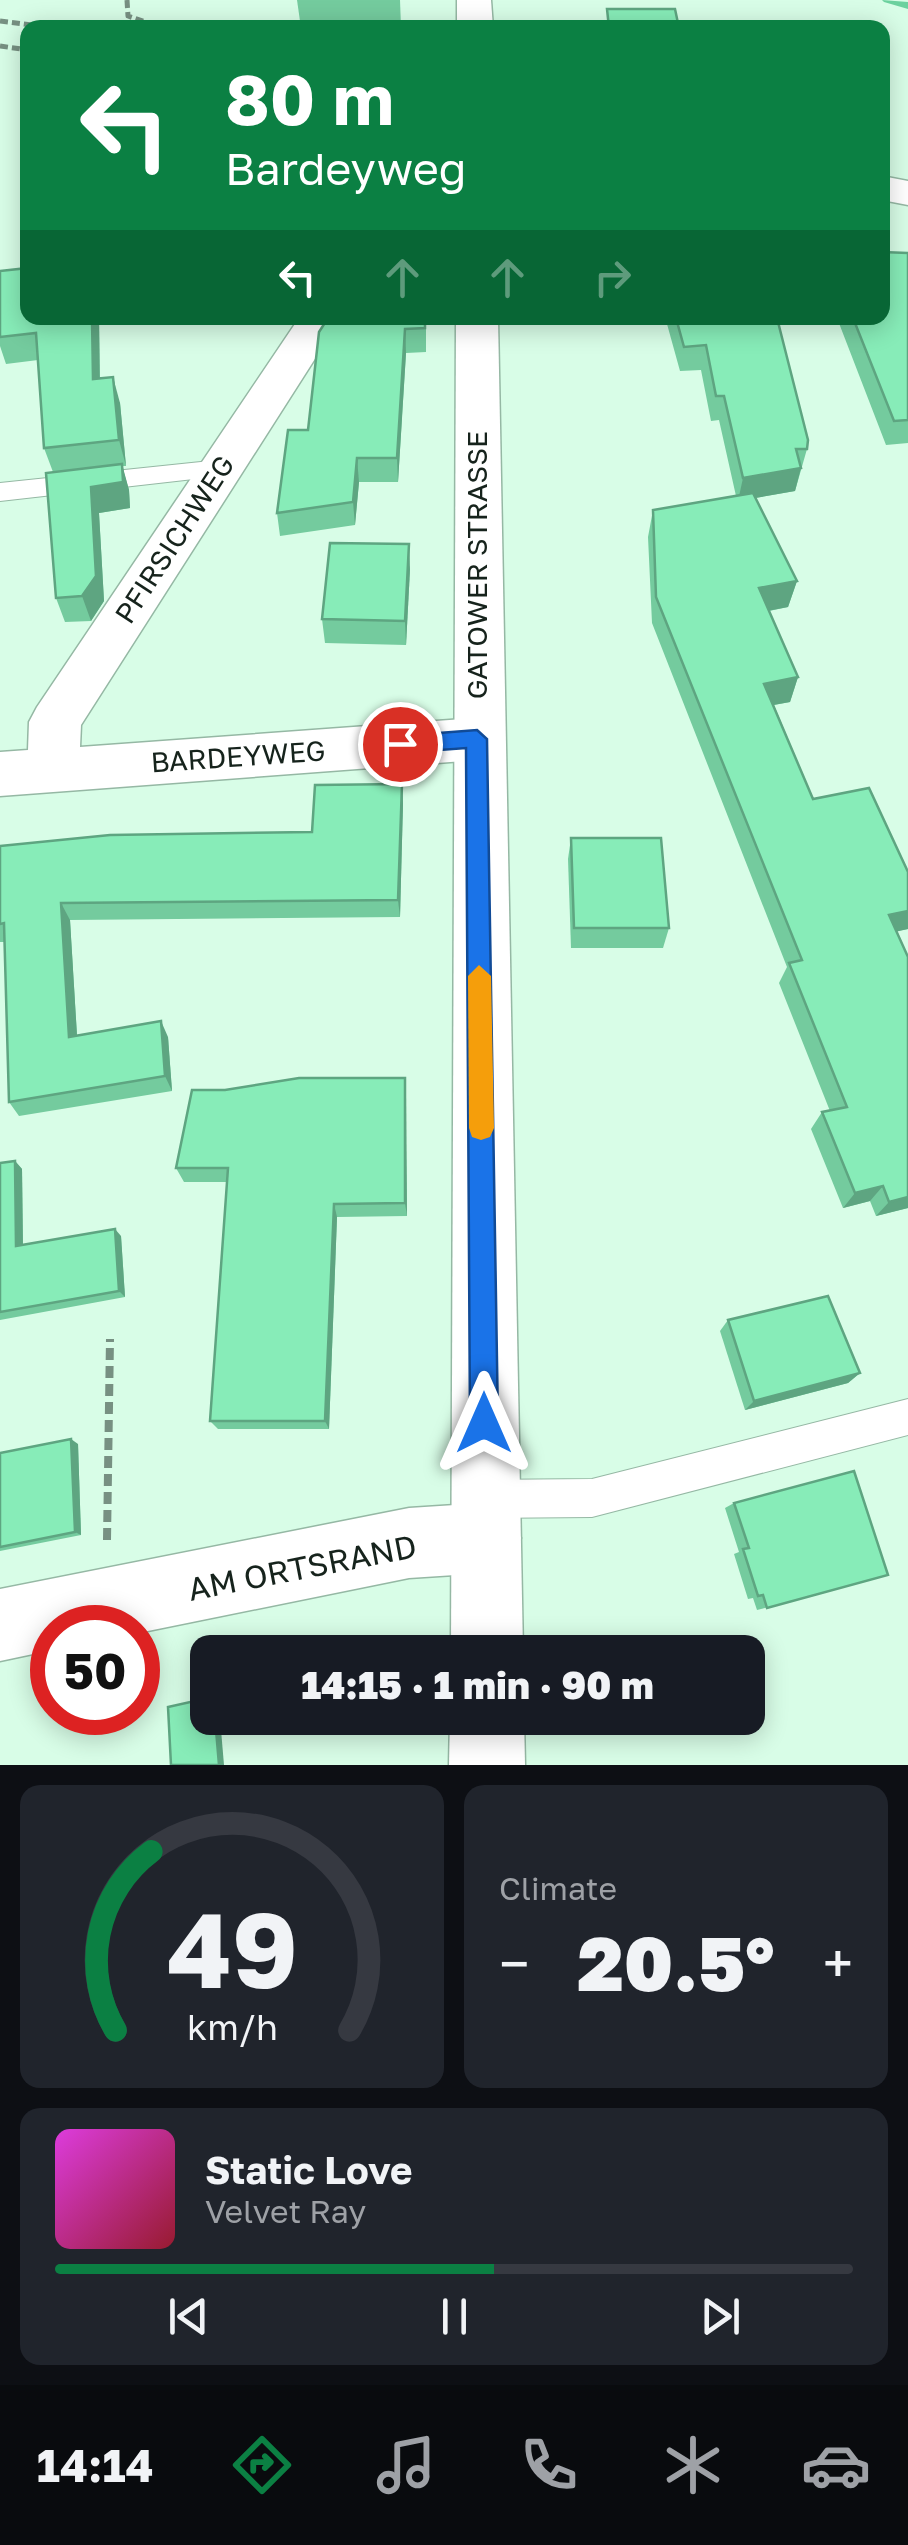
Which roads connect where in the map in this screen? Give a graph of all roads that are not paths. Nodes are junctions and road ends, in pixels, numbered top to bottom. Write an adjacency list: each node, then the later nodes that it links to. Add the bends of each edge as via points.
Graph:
1 (315, 325): 3 (street, PFIRSICHWEG)
2 (476, 325): 5 (street, GATOWER STRASSE)
3 (220, 469): 4 (lane); 6 (street, PFIRSICHWEG, via 55,722)
4 (0, 492)
5 (477, 739): 6 (street, BARDEYWEG); 9 (street, GATOWER STRASSE)
6 (53, 769): 7 (street, BARDEYWEG)
7 (0, 774)
8 (908, 1417): 9 (lane, via 592,1498)
9 (486, 1518): 10 (street, AM ORTSRAND, via 409,1543); 11 (street, GATOWER STRASSE)
10 (0, 1625)
11 (486, 1635)
12 (486, 1735): 13 (street)
13 (487, 1765)

